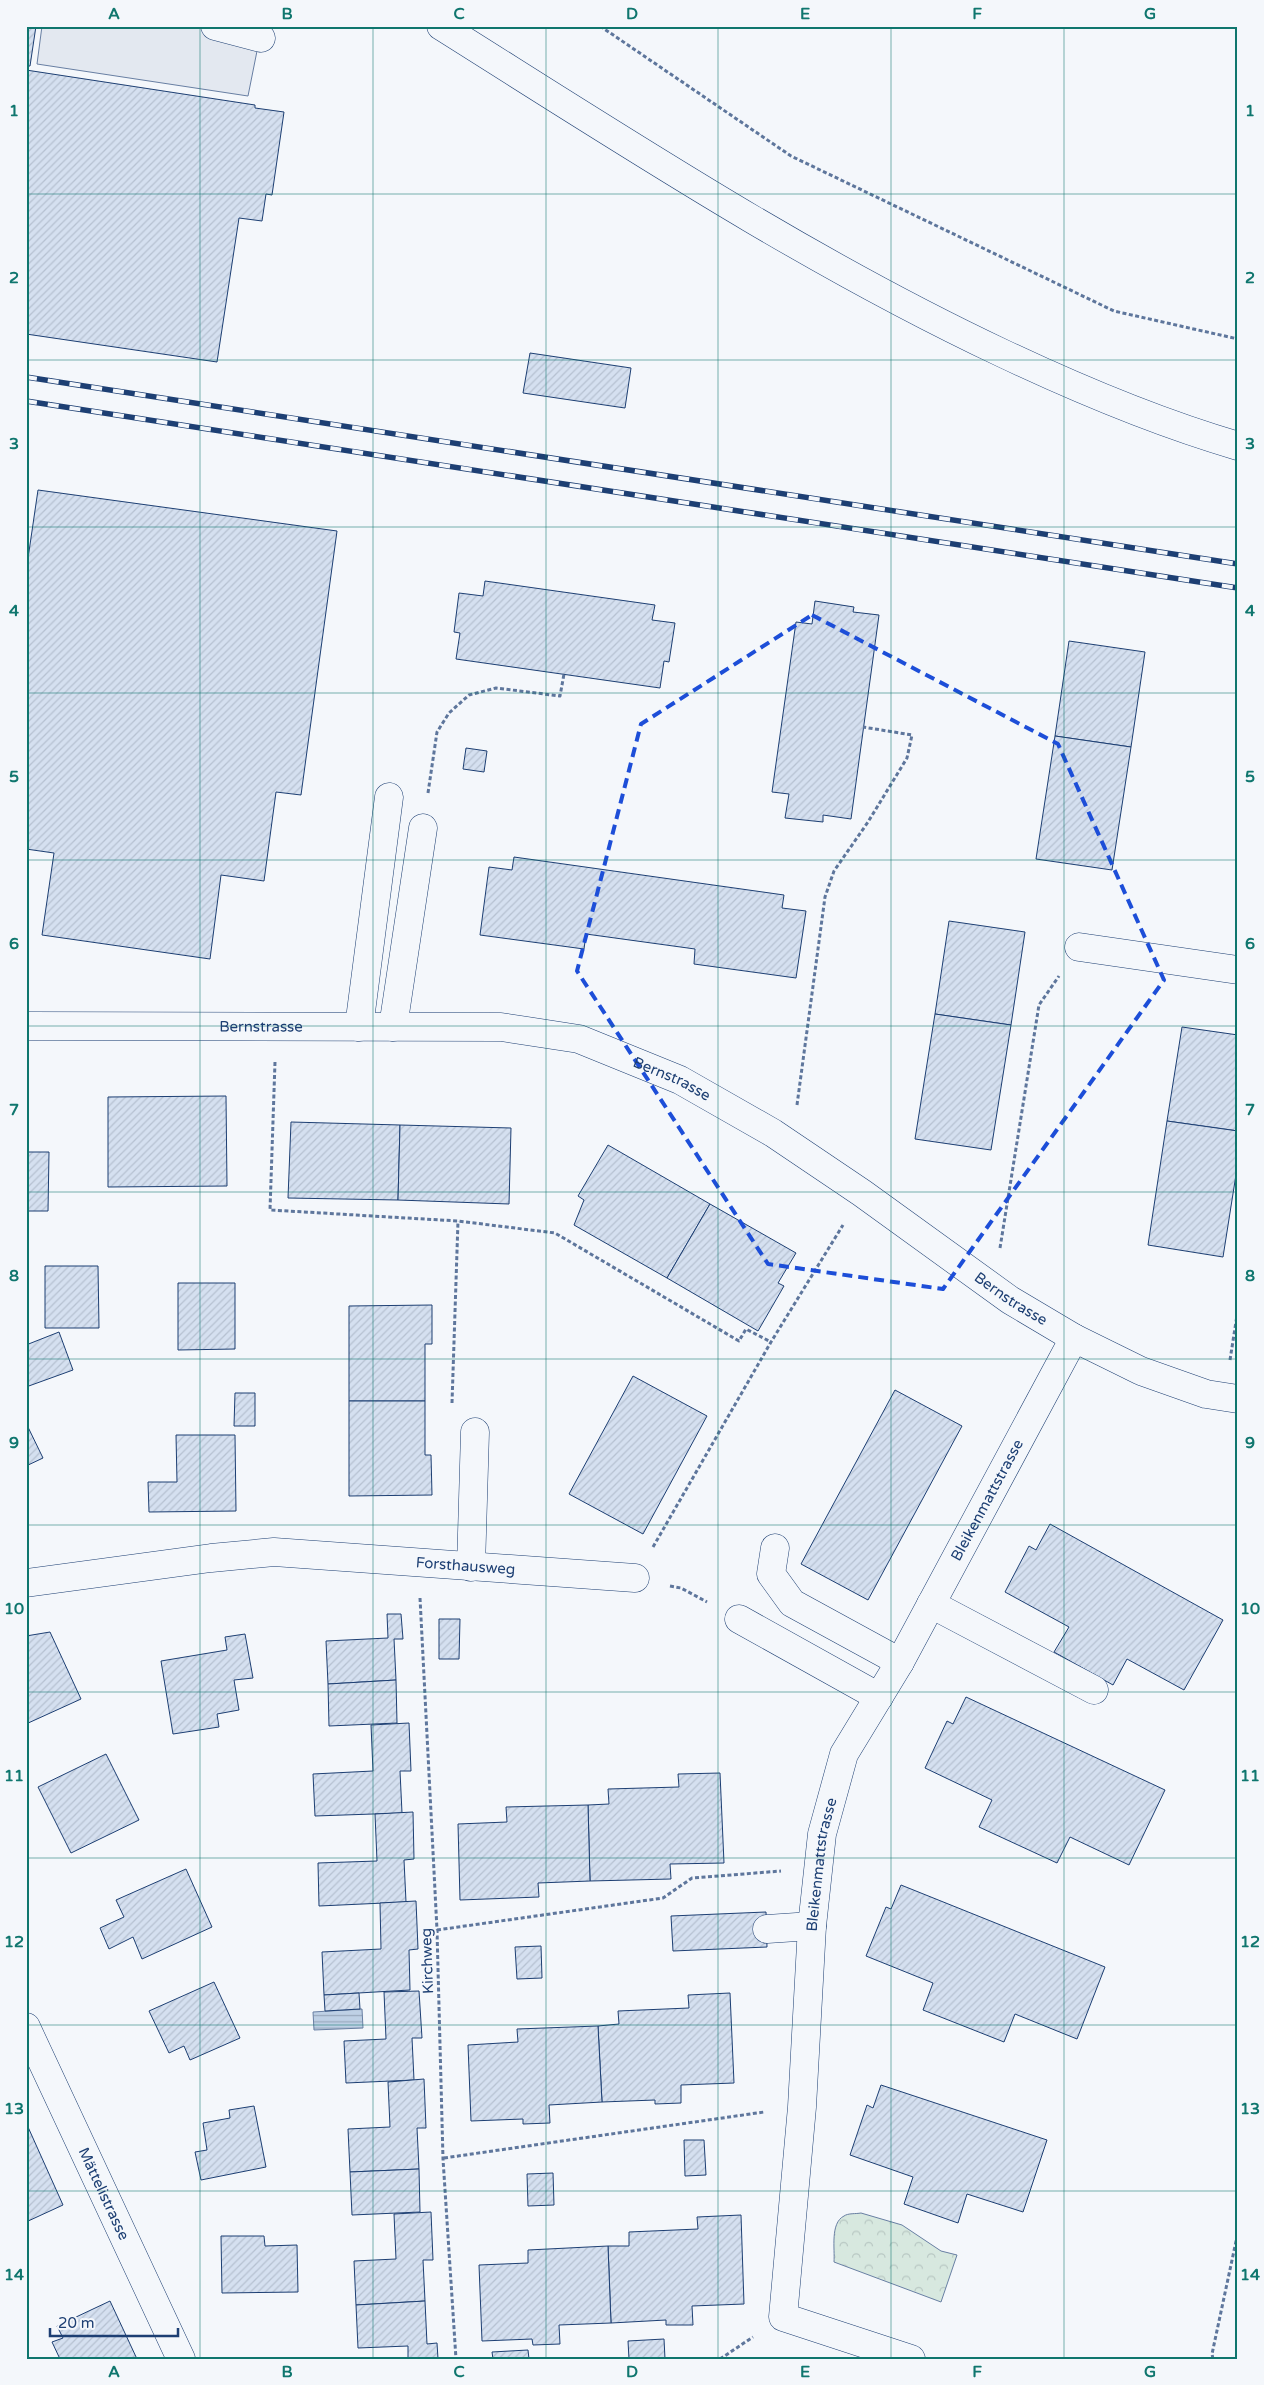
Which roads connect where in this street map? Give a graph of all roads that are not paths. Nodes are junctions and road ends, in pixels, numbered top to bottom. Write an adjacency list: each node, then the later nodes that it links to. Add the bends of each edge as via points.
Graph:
1 (215, 26): 3 (street)
2 (440, 26): 4 (street, via 735,210 867,285 1090,394)
3 (261, 38)
4 (1238, 446)
5 (390, 797): 10 (street)
6 (423, 828): 11 (street)
7 (1079, 947): 8 (street)
8 (1238, 970)
9 (26, 1026): 10 (street, Bernstrasse)
10 (359, 1026): 11 (street, Bernstrasse)
11 (393, 1027): 12 (street, Bernstrasse, via 501,1027 579,1039 680,1080 726,1104 791,1145 994,1288)
12 (1074, 1338): 13 (street, Bernstrasse, via 1141,1371 1206,1394); 19 (street, Bleikenmattstrasse)
13 (1231, 1398)
14 (475, 1432): 16 (street)
15 (775, 1548): 21 (street, via 770,1574 792,1603)
16 (471, 1567): 17 (street, Forsthausweg); 18 (street, Forsthausweg, via 274,1552)
17 (635, 1578)
18 (26, 1583)
19 (931, 1604): 21 (street, Bleikenmattstrasse); 22 (street)
20 (738, 1619): 23 (street)
21 (900, 1662): 23 (street, Bleikenmattstrasse)
22 (1094, 1690)
23 (879, 1697): 24 (street, Bleikenmattstrasse, via 844,1754 822,1834)
24 (812, 1926): 25 (street); 28 (street, Bleikenmattstrasse, via 802,2107 783,2317)
25 (767, 1929)
26 (26, 2028): 27 (street, Mättelistrasse)
27 (181, 2359)
28 (911, 2359)

